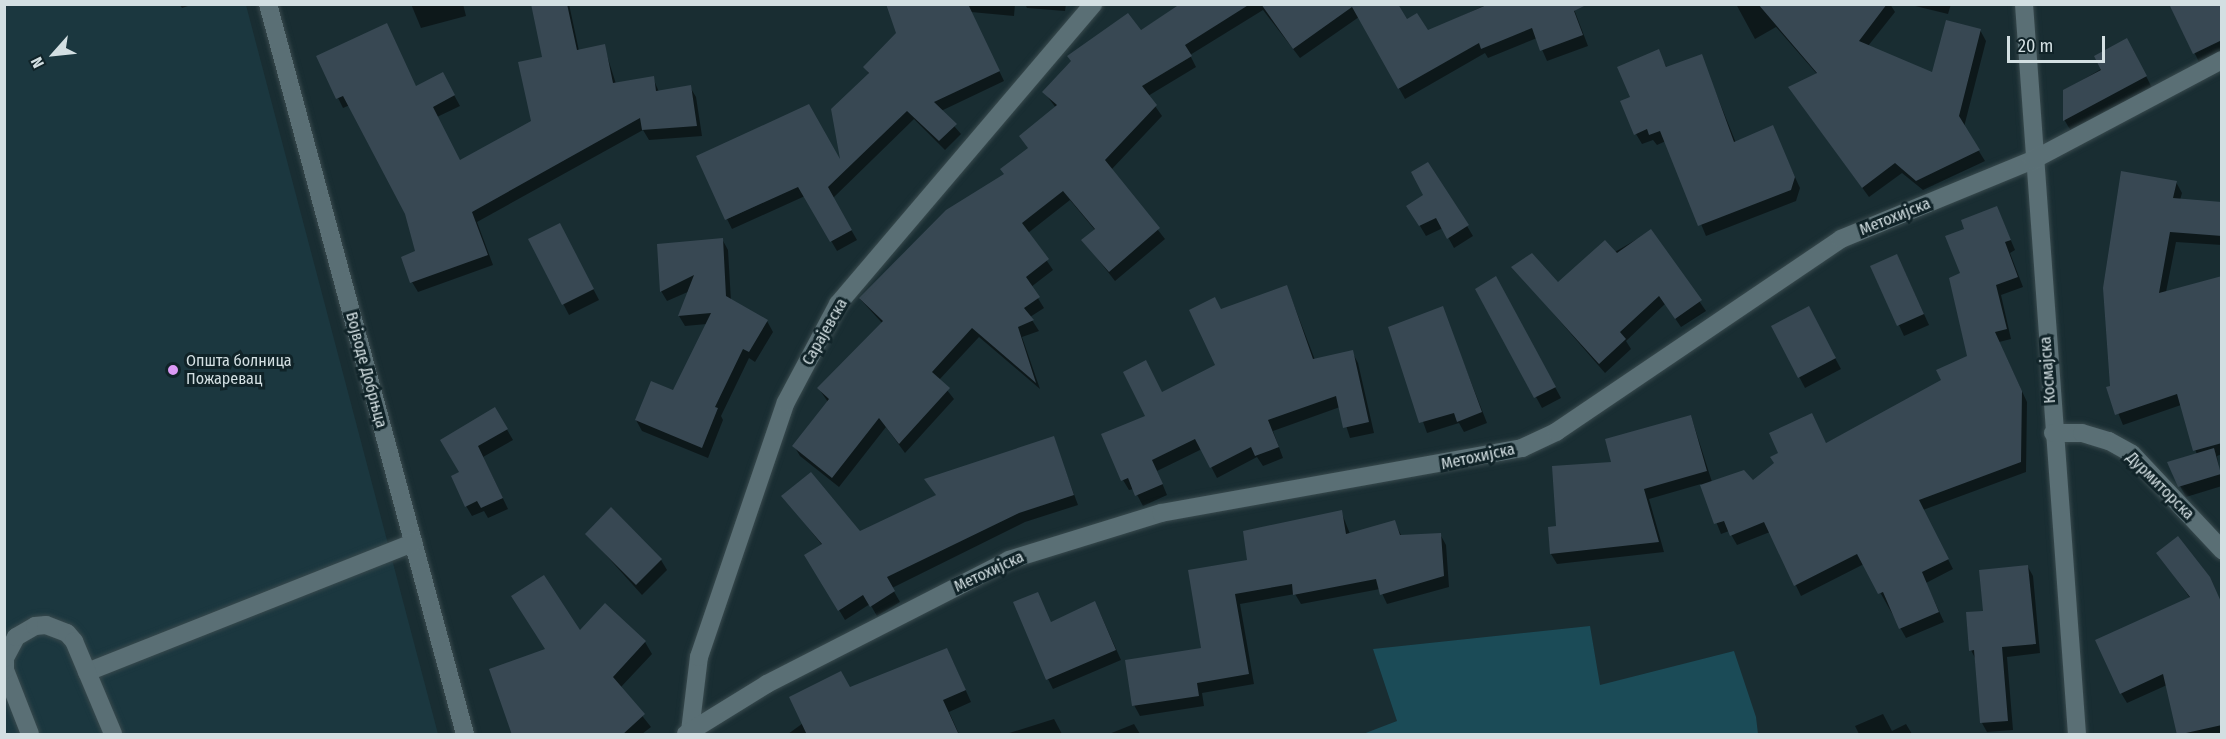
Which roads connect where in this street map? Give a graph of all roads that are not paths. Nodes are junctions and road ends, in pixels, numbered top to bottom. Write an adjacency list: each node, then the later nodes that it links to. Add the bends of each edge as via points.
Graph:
1 (268, 4): 7 (street, Војводе Добрњца)
2 (1093, 4): 10 (street, Сарајевска, via 838,304 782,413 699,657)
3 (2024, 4): 5 (street, Космајска)
4 (2221, 62): 5 (street, Метохијска)
5 (2033, 160): 6 (street, Космајска); 10 (street, Метохијска, via 1841,239 1556,432 1522,448 1161,513 1009,560 767,684)
6 (2053, 433): 8 (street, Дурмиторска, via 2082,433 2109,441 2132,454); 14 (street, Космајска)
7 (413, 543): 9 (street); 13 (street, Војводе Добрњца)
8 (2222, 550)
9 (87, 672): 11 (street, via 74,641 57,628 35,626 16,637 5,658 5,670); 12 (street)
10 (688, 733)
11 (30, 735)
12 (113, 735)
13 (465, 735)
14 (2077, 735)

